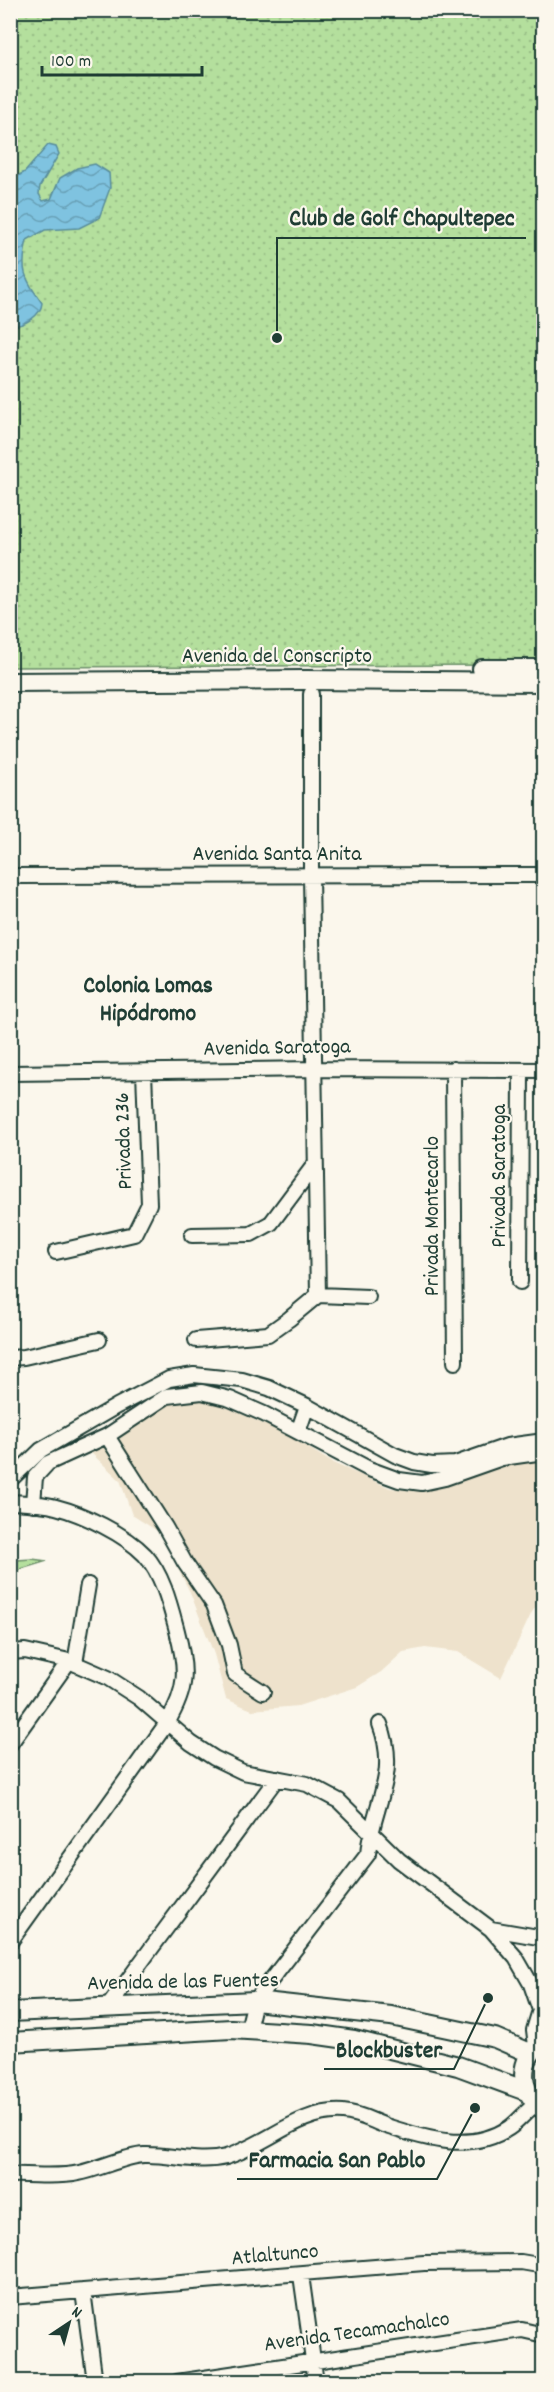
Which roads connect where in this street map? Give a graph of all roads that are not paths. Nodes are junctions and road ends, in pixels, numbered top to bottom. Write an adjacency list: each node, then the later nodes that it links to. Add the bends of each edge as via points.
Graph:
1 (543, 669): 2 (main road, Avenida del Conscripto)
2 (10, 672)
3 (10, 682): 4 (main road, Avenida del Conscripto)
4 (543, 682)
5 (311, 694): 8 (street)
6 (543, 875): 8 (street, Avenida Santa Anita)
7 (10, 876): 8 (street, Avenida Santa Anita)
8 (311, 876): 10 (street)
9 (453, 1069): 10 (street, Avenida Saratoga); 12 (street, Avenida Saratoga); 24 (street, Privada Montecarlo)
10 (314, 1070): 13 (street, Avenida Saratoga); 15 (street)
11 (543, 1070): 12 (street, Avenida Saratoga)
12 (521, 1071): 18 (street, Privada Saratoga)
13 (144, 1072): 14 (street, Avenida Saratoga); 17 (street, Privada 236, via 149,1204 134,1234)
14 (10, 1073)
15 (315, 1164): 16 (street, via 270,1223 251,1234); 19 (street)
16 (192, 1235)
17 (56, 1252)
18 (520, 1282)
19 (318, 1295): 20 (street); 22 (street, via 268,1334)
20 (368, 1297)
21 (99, 1340): 23 (street)
22 (196, 1340)
23 (10, 1358)
24 (455, 1362)
25 (117, 1406): 26 (street, via 169,1379 194,1375 243,1380); 27 (street); 32 (street, via 41,1450)
26 (308, 1406): 28 (street); 30 (street, via 395,1455 432,1465 455,1464 507,1446)
27 (126, 1423): 28 (street, via 166,1396 202,1392 230,1400); 29 (street)
28 (298, 1432): 31 (street, via 369,1468 399,1480 422,1483 502,1458)
29 (106, 1436): 34 (street, via 39,1470 33,1485); 38 (street, via 214,1605 235,1674)
30 (543, 1441)
31 (543, 1452)
32 (10, 1480)
33 (10, 1502): 34 (street)
34 (33, 1504): 39 (street, via 55,1506 92,1520 145,1555 160,1580 183,1656 180,1701)
35 (88, 1586): 37 (street)
36 (10, 1652): 37 (street, via 25,1651)
37 (72, 1662): 39 (street, via 116,1683); 41 (street)
38 (262, 1692)
39 (167, 1722): 42 (street, via 214,1758 243,1772); 46 (street)
40 (380, 1724): 43 (street, via 387,1743 388,1768)
41 (10, 1744)
42 (277, 1778): 43 (street, via 307,1784 339,1801); 48 (street)
43 (370, 1832): 44 (street, via 409,1868); 47 (street, via 368,1854)
44 (490, 1929): 45 (street); 50 (street, via 516,1958)
45 (543, 1938)
46 (10, 1942)
47 (255, 2001): 48 (main road, Avenida de las Fuentes); 51 (street); 53 (main road, Avenida de las Fuentes, via 391,2016)
48 (108, 2007): 49 (main road, Avenida de las Fuentes)
49 (10, 2012)
50 (542, 2012): 53 (street, via 534,2030)
51 (248, 2029): 52 (main road); 54 (main road, via 354,2040 458,2066)
52 (10, 2042)
53 (536, 2047): 54 (main road, via 523,2076)
54 (535, 2102): 55 (street, via 511,2127 480,2141 437,2141 363,2116 326,2113 225,2157 144,2155 76,2174)
55 (10, 2175)
56 (543, 2266): 57 (street, Atlaltunco, via 521,2262 424,2263)
57 (301, 2275): 58 (street, Atlaltunco); 61 (street)
58 (83, 2291): 59 (street, Atlaltunco); 62 (street)
59 (10, 2297)
60 (543, 2335): 61 (street, Avenida Tecamachalco, via 522,2330)
61 (313, 2360): 63 (street, Avenida Tecamachalco); 64 (street)
62 (95, 2382)
63 (177, 2382)
64 (316, 2382)

